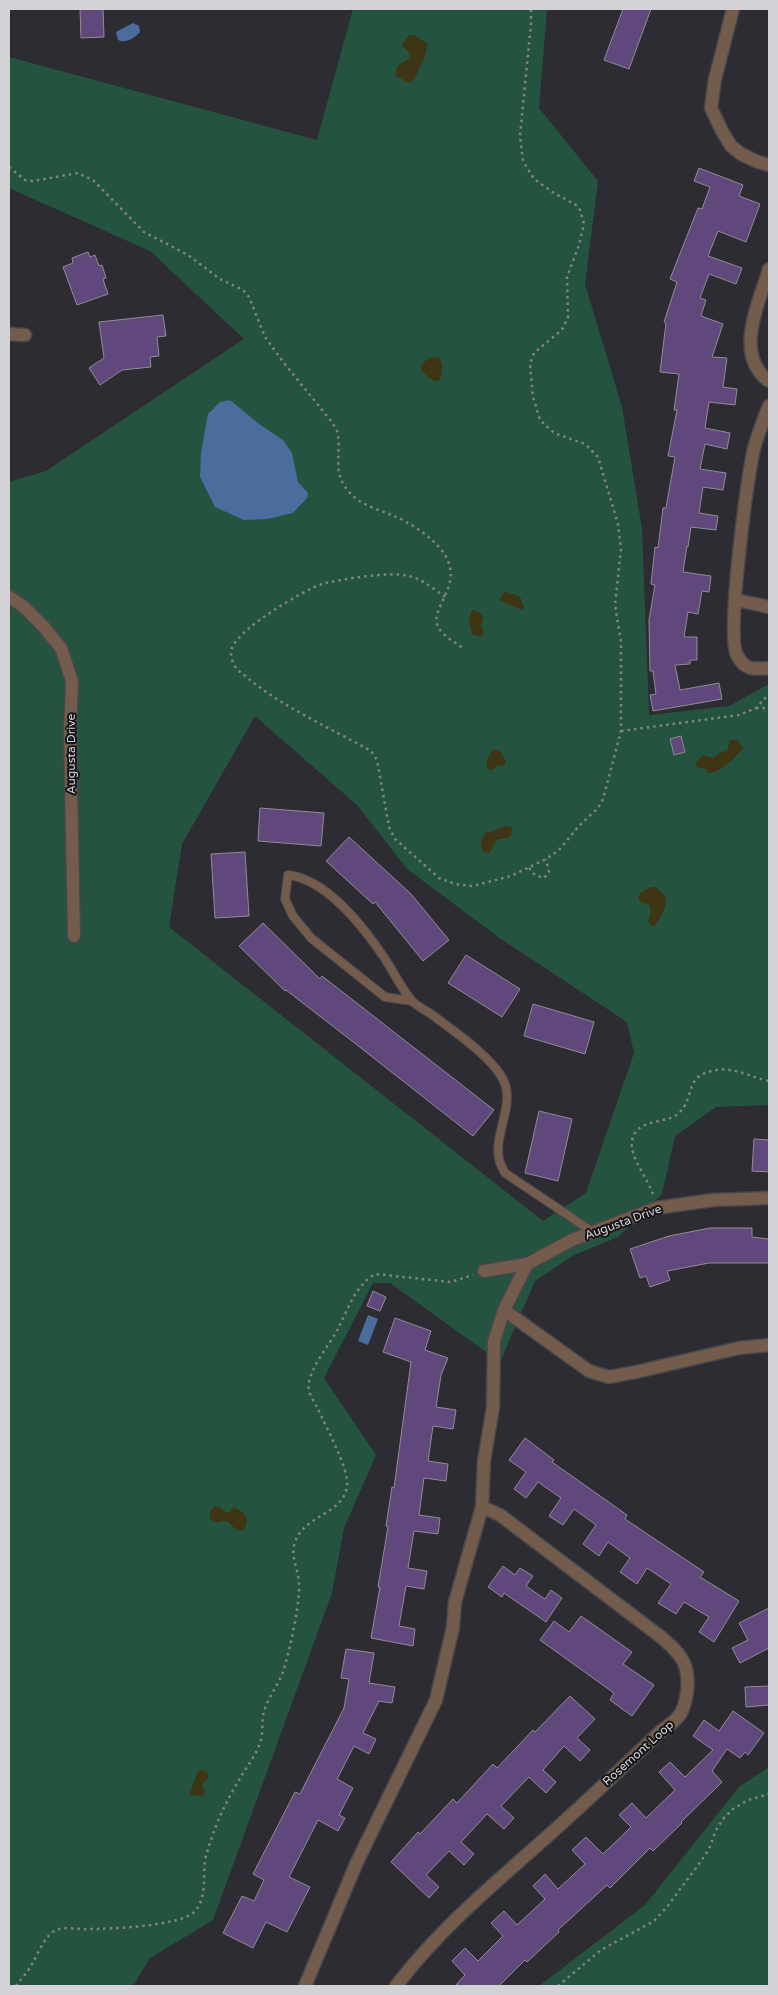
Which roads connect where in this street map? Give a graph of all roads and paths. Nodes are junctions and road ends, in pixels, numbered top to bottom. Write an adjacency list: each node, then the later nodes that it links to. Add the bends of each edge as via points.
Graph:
1 (531, 9): 19 (path, via 520,136 523,161 534,179 576,205 584,224 567,277 568,317 563,328 534,353 530,364 533,397 540,420 547,428 585,444 598,457 618,524 621,549 615,605 621,642)
2 (733, 9): 3 (street, via 715,79 712,108 732,146 742,154)
3 (769, 165)
4 (9, 167): 11 (path, via 24,180 33,181 78,173 85,175 144,232 243,290 249,296 265,337 337,431 340,478 352,495 410,524 444,554 452,582)
5 (769, 269): 8 (street, via 750,338 755,365)
6 (9, 334): 7 (street)
7 (26, 336)
8 (769, 381)
9 (769, 406): 12 (street, via 753,452)
10 (9, 597): 22 (street, Augusta Drive, via 43,626 61,648 72,681)
11 (445, 597): 14 (path, via 436,620 440,630); 21 (path, via 408,575 324,584 307,590 258,621 239,637 232,647 231,656 236,669 263,690 371,751 377,760 395,839 439,878 472,886)
12 (736, 600): 13 (street); 15 (street, via 735,653 750,669)
13 (769, 607)
14 (464, 648)
15 (769, 668)
16 (769, 694): 17 (path)
17 (756, 708): 18 (path); 19 (path, via 739,715)
18 (769, 708)
19 (621, 731): 20 (path, via 598,808 559,850)
20 (546, 859): 21 (path); 21 (path, via 548,872 544,878)
21 (529, 868)
22 (74, 936)
23 (412, 1001): 23 (lane, via 381,952 348,912 317,886 299,876 288,875 285,899 293,916 312,938 385,997); 27 (lane, via 492,1064 505,1084 506,1103 499,1159 505,1173)
24 (769, 1081): 26 (path, via 733,1070 705,1073 696,1078 678,1114 636,1132 632,1149)
25 (769, 1198): 26 (street, Augusta Drive, via 713,1200)
26 (656, 1208): 27 (street, Augusta Drive)
27 (593, 1232): 28 (street, Augusta Drive)
28 (527, 1264): 29 (street, Augusta Drive); 30 (street)
29 (484, 1271): 34 (path, via 451,1282 375,1274 366,1278 309,1381 308,1392 335,1446 348,1486 339,1503 306,1524 295,1542 293,1550 299,1582 286,1664 265,1709 261,1743 215,1828 206,1856 202,1900 198,1907 177,1920 86,1930 55,1930)
30 (504, 1310): 31 (street, via 589,1371 609,1377 739,1348); 32 (street, via 494,1341 492,1407 484,1461)
31 (769, 1345)
32 (482, 1508): 35 (street, via 458,1594 436,1700 358,1862); 36 (street, Rosemont Loop, via 500,1515 661,1636 684,1663 687,1691 681,1712 673,1722 473,1901 416,1960)
33 (769, 1794): 37 (path, via 748,1800 723,1819 701,1862 654,1921 601,1950)
34 (16, 1986)
35 (305, 1986)
36 (396, 1986)
37 (558, 1986)

